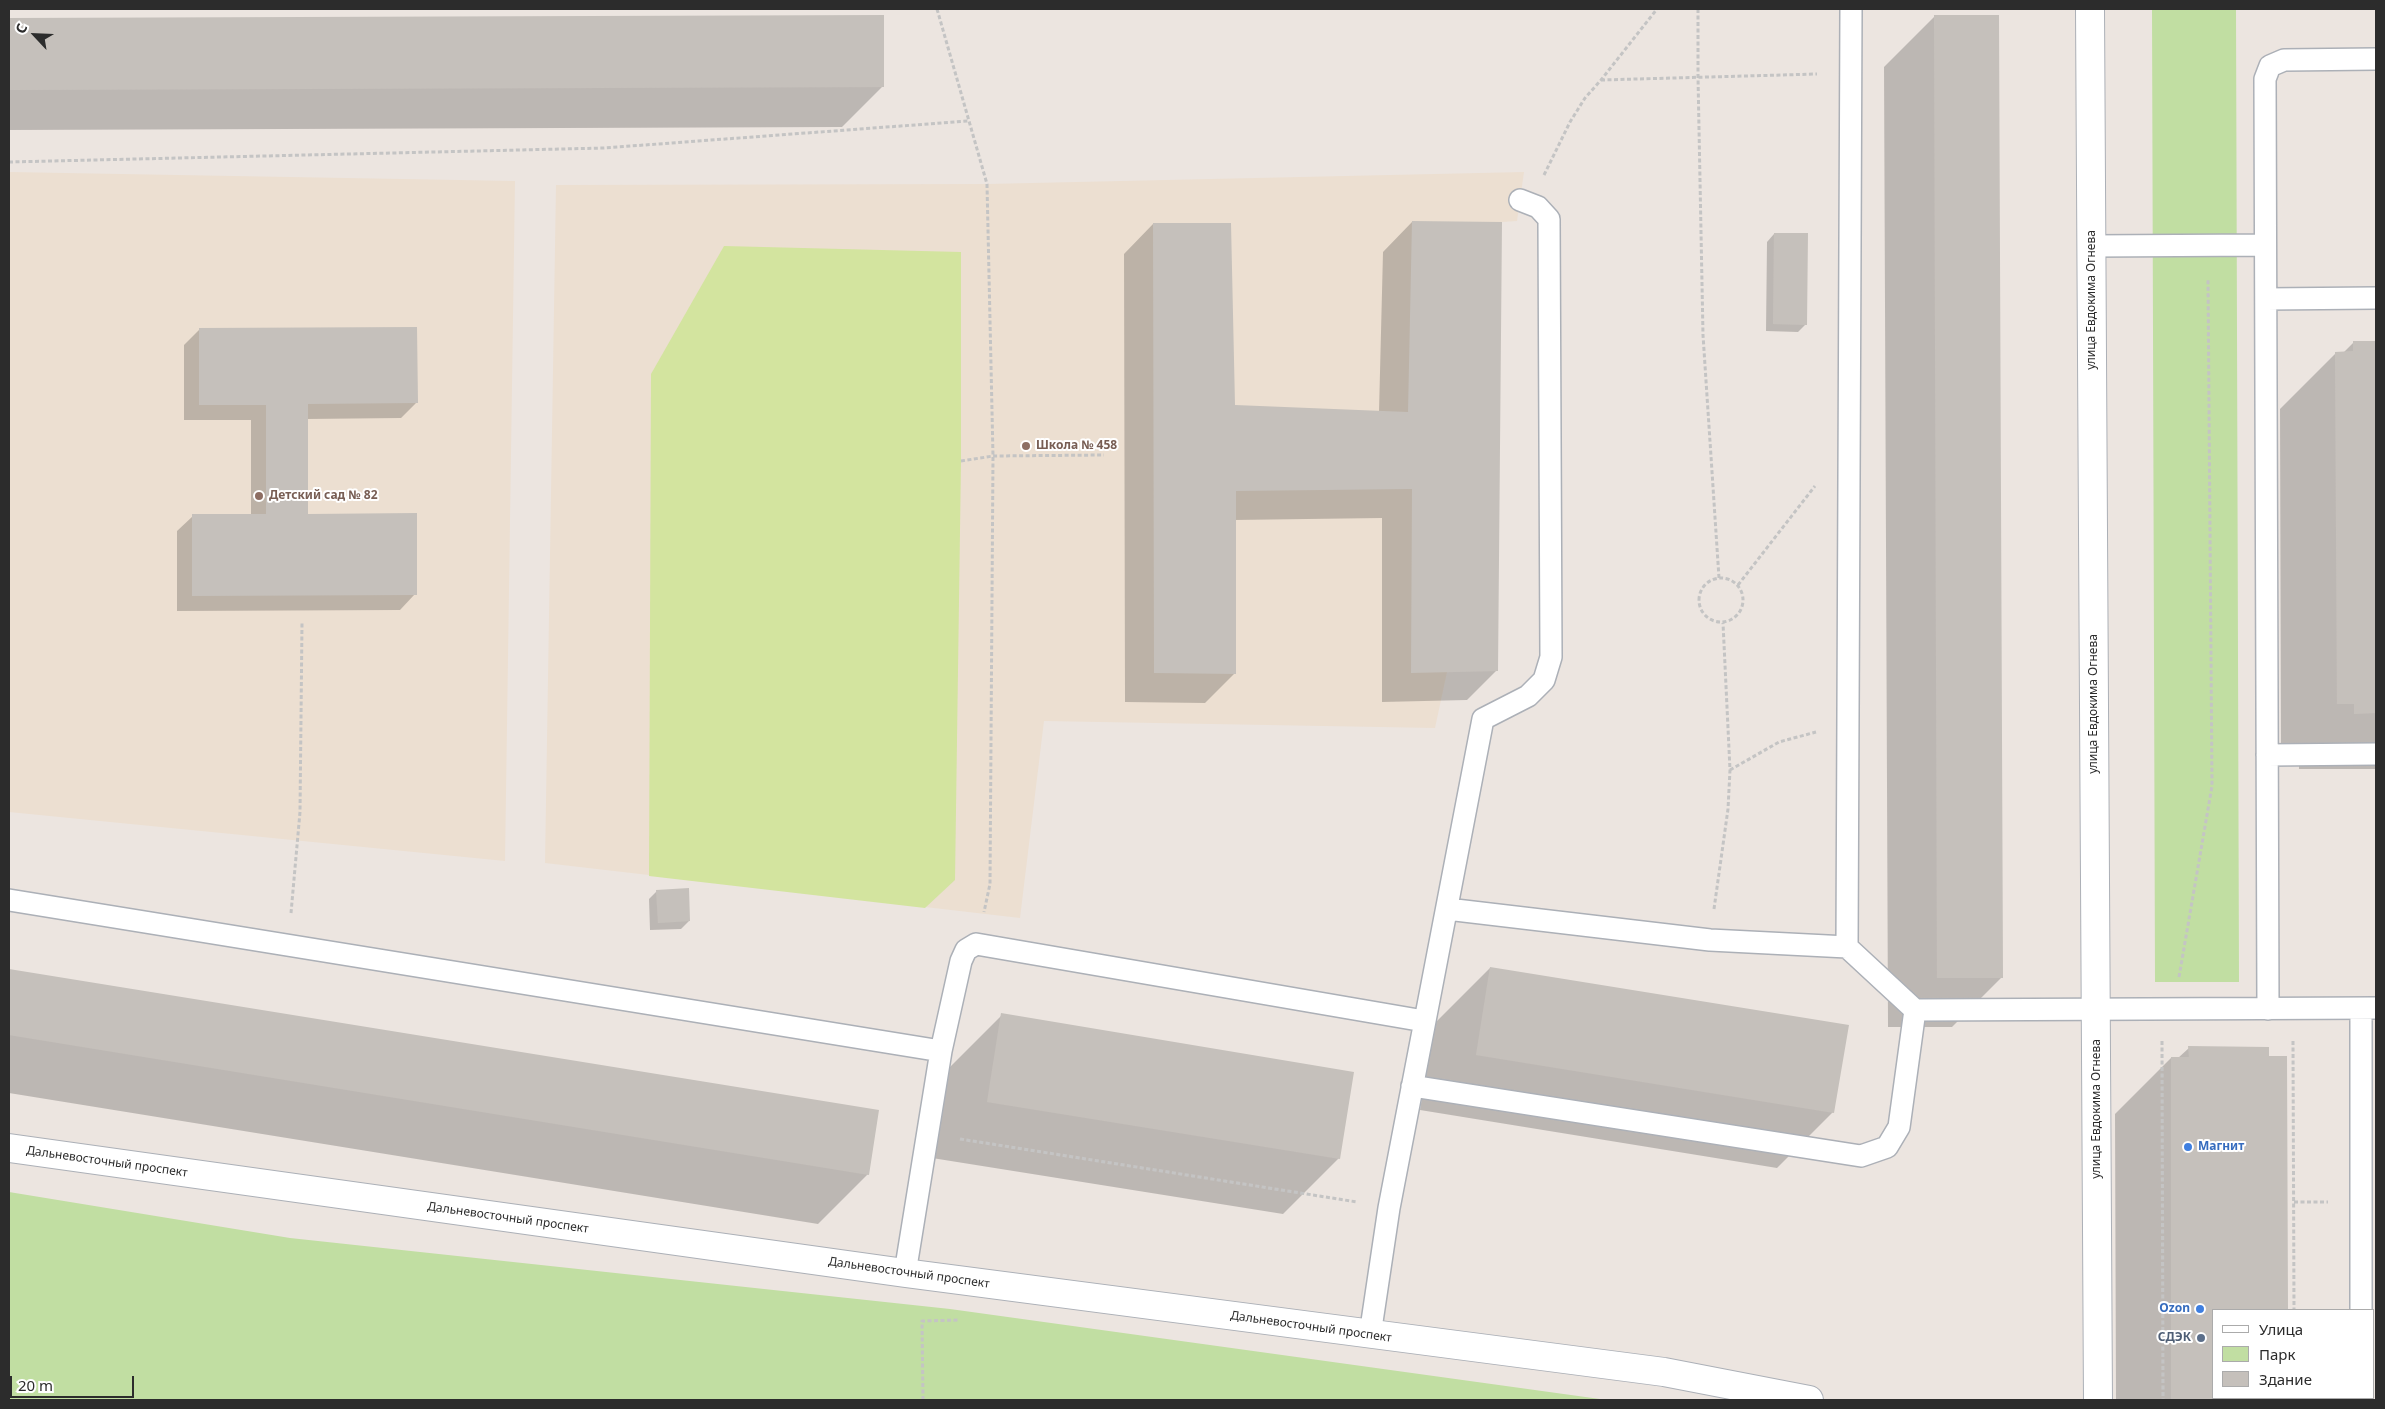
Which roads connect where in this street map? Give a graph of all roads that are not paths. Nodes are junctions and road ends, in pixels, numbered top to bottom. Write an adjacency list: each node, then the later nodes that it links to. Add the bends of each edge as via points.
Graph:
1 (1851, 9): 13 (lane)
2 (2090, 9): 6 (street, улица Евдокима Огнева)
3 (2376, 59): 5 (lane, via 2284,60 2270,66 2265,79)
4 (1529, 204): 12 (lane, via 1549,219 1551,657 1544,680 1528,696 1483,719)
5 (2266, 245): 6 (lane); 8 (lane)
6 (2091, 246): 17 (street, улица Евдокима Огнева)
7 (2376, 298): 8 (lane)
8 (2266, 299): 10 (lane)
9 (2376, 754): 10 (lane)
10 (2267, 755): 15 (lane)
11 (9, 900): 19 (lane)
12 (1447, 909): 13 (lane, via 1710,940); 18 (lane)
13 (1847, 947): 16 (lane)
14 (2368, 1008): 15 (lane); 23 (lane)
15 (2268, 1009): 17 (lane)
16 (1915, 1010): 17 (lane); 20 (lane, via 1899,1127 1887,1148 1861,1156)
17 (2097, 1010): 26 (street, улица Евдокима Огнева)
18 (1424, 1021): 19 (lane, via 976,944 966,950 961,961); 20 (lane)
19 (941, 1051): 22 (lane)
20 (1412, 1086): 24 (lane)
21 (9, 1148): 22 (street, Дальневосточный проспект)
22 (905, 1273): 24 (street, Дальневосточный проспект)
23 (2361, 1309)
24 (1370, 1335): 25 (street, Дальневосточный проспект, via 1664,1372)
25 (1809, 1400)
26 (2098, 1400)

